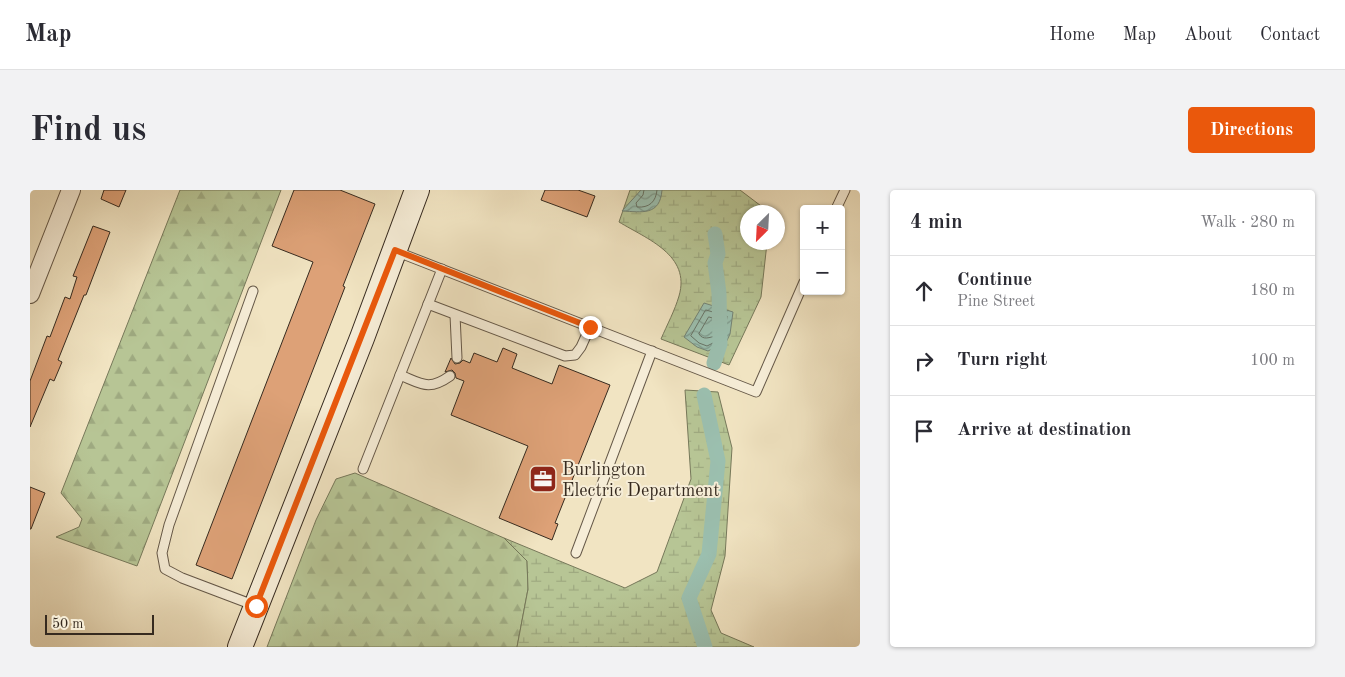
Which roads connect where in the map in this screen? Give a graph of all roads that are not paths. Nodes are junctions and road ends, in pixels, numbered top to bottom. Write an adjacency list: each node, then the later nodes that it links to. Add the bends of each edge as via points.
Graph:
1 (71, 190): 9 (street)
2 (418, 190): 5 (main road)
3 (845, 190): 4 (lane)
4 (838, 205)
5 (395, 250): 6 (lane); 19 (main road)
6 (442, 269): 10 (lane); 12 (lane)
7 (253, 291): 19 (lane, via 169,525 162,554 165,569)
8 (800, 291): 13 (lane, via 756,392)
9 (30, 294)
10 (428, 304): 11 (lane); 15 (lane)
11 (455, 314): 12 (lane, via 565,356 574,355 581,348); 14 (lane)
12 (590, 327): 13 (lane)
13 (652, 351): 18 (lane)
14 (457, 358)
15 (400, 375): 16 (lane, via 432,385); 17 (lane)
16 (450, 376)
17 (363, 469)
18 (576, 553)
19 (256, 606): 20 (main road)
20 (240, 647)

